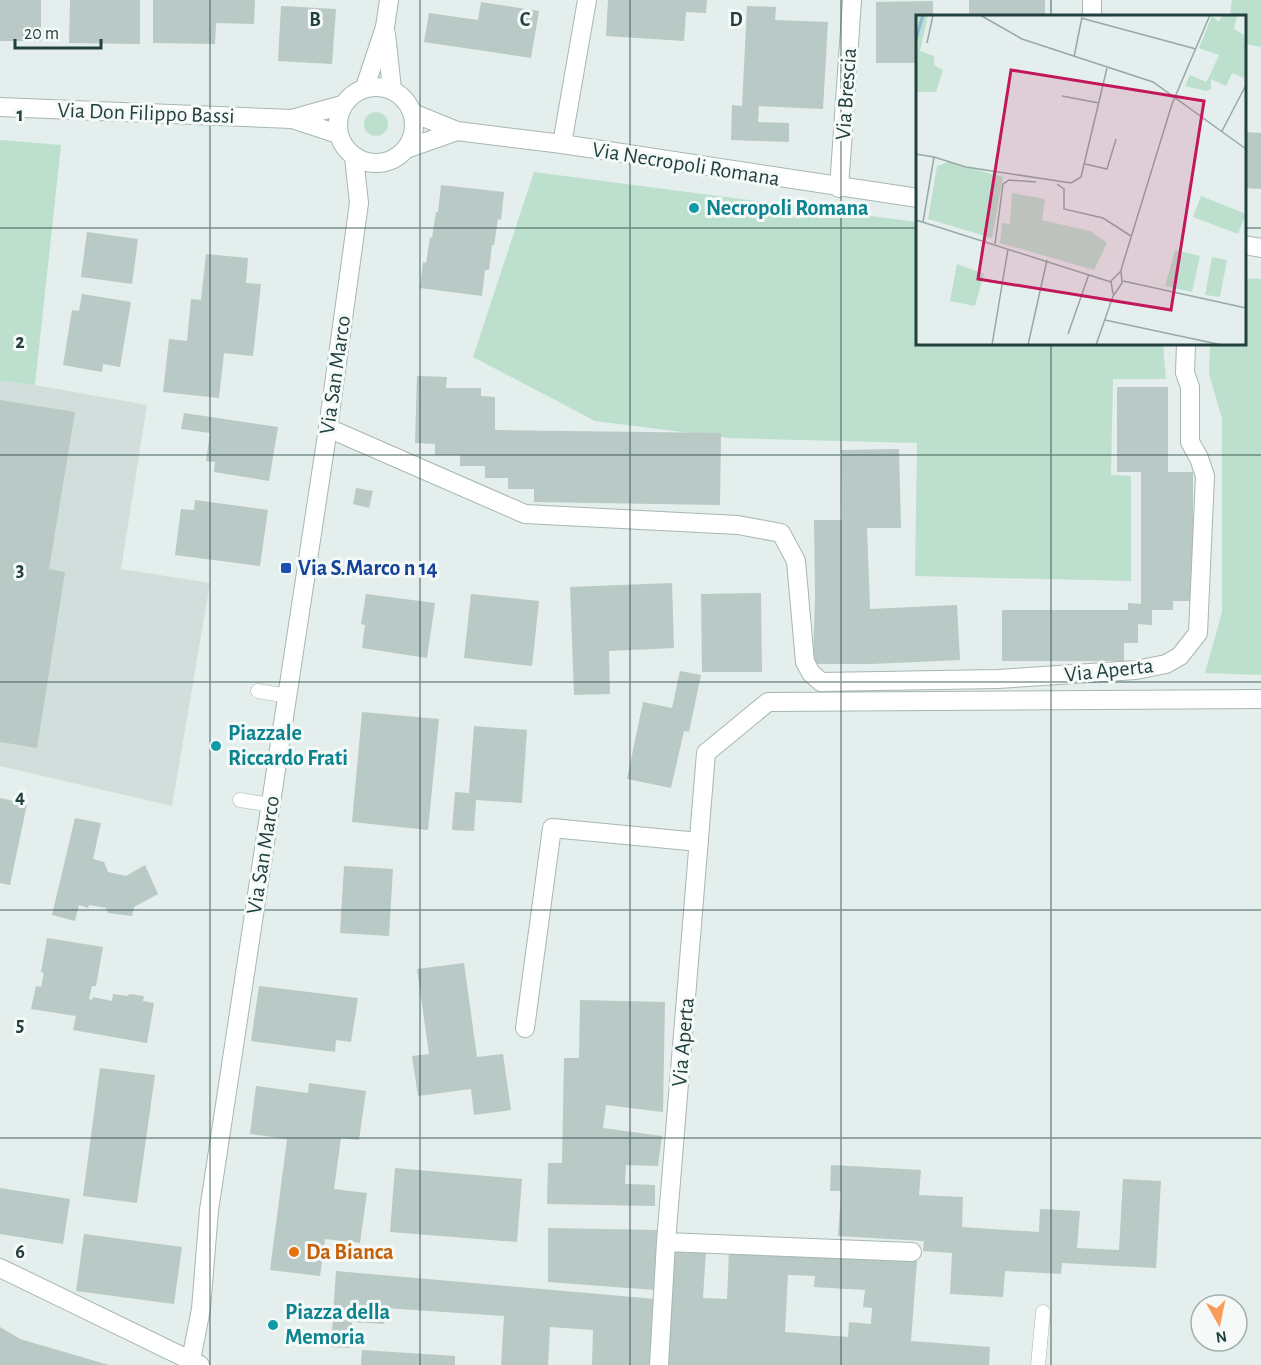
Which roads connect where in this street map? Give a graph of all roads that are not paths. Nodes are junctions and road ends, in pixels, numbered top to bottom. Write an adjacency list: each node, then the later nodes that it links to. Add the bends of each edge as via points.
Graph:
1 (389, 0): 4 (street)
2 (587, 0): 13 (street, Via Necropoli Romana)
3 (852, 0): 17 (street, Via Brescia)
4 (385, 27): 5 (street); 6 (street)
5 (365, 87): 6 (street); 7 (street)
6 (392, 89): 9 (street, via 406,100)
7 (342, 105): 10 (street, Via Don Filippo Bassi); 12 (street)
8 (0, 107): 10 (street, Via Don Filippo Bassi)
9 (413, 113): 11 (street, Via Necropoli Romana); 14 (street, via 413,136)
10 (292, 119): 12 (street, Via Don Filippo Bassi)
11 (457, 131): 13 (street, Via Necropoli Romana); 14 (street, Via Necropoli Romana)
12 (338, 134): 15 (street, Via San Marco)
13 (562, 144): 17 (street, Via Necropoli Romana)
14 (406, 149): 16 (street, via 394,159)
15 (354, 157): 16 (street); 19 (street, Via San Marco)
16 (378, 163): 19 (street, Via San Marco)
17 (839, 188): 18 (street, Via Necropoli Romana)
18 (916, 198)
19 (358, 203): 23 (street, Via San Marco)
20 (1246, 245): 21 (street)
21 (1261, 248)
22 (1186, 345): 23 (street, Via Aperta, via 1190,442 1204,476 1198,633 1180,656 1166,664 1136,670 998,679 821,682 804,662 796,561 781,533 738,525 525,514)
23 (328, 429): 25 (street, Via San Marco)
24 (258, 692): 25 (lane)
25 (288, 696): 28 (street, Via San Marco)
26 (1261, 699): 29 (street, Via Aperta, via 768,702 705,753)
27 (240, 800): 28 (lane)
28 (271, 805): 35 (street, Via San Marco, via 209,1210)
29 (699, 842): 30 (street, via 552,828); 31 (street, Via Aperta)
30 (525, 1028)
31 (666, 1242): 32 (street); 36 (street, Via Aperta)
32 (912, 1252)
33 (0, 1268): 35 (street)
34 (1043, 1312): 37 (lane)
35 (194, 1364)
36 (659, 1365)
37 (1038, 1365)

